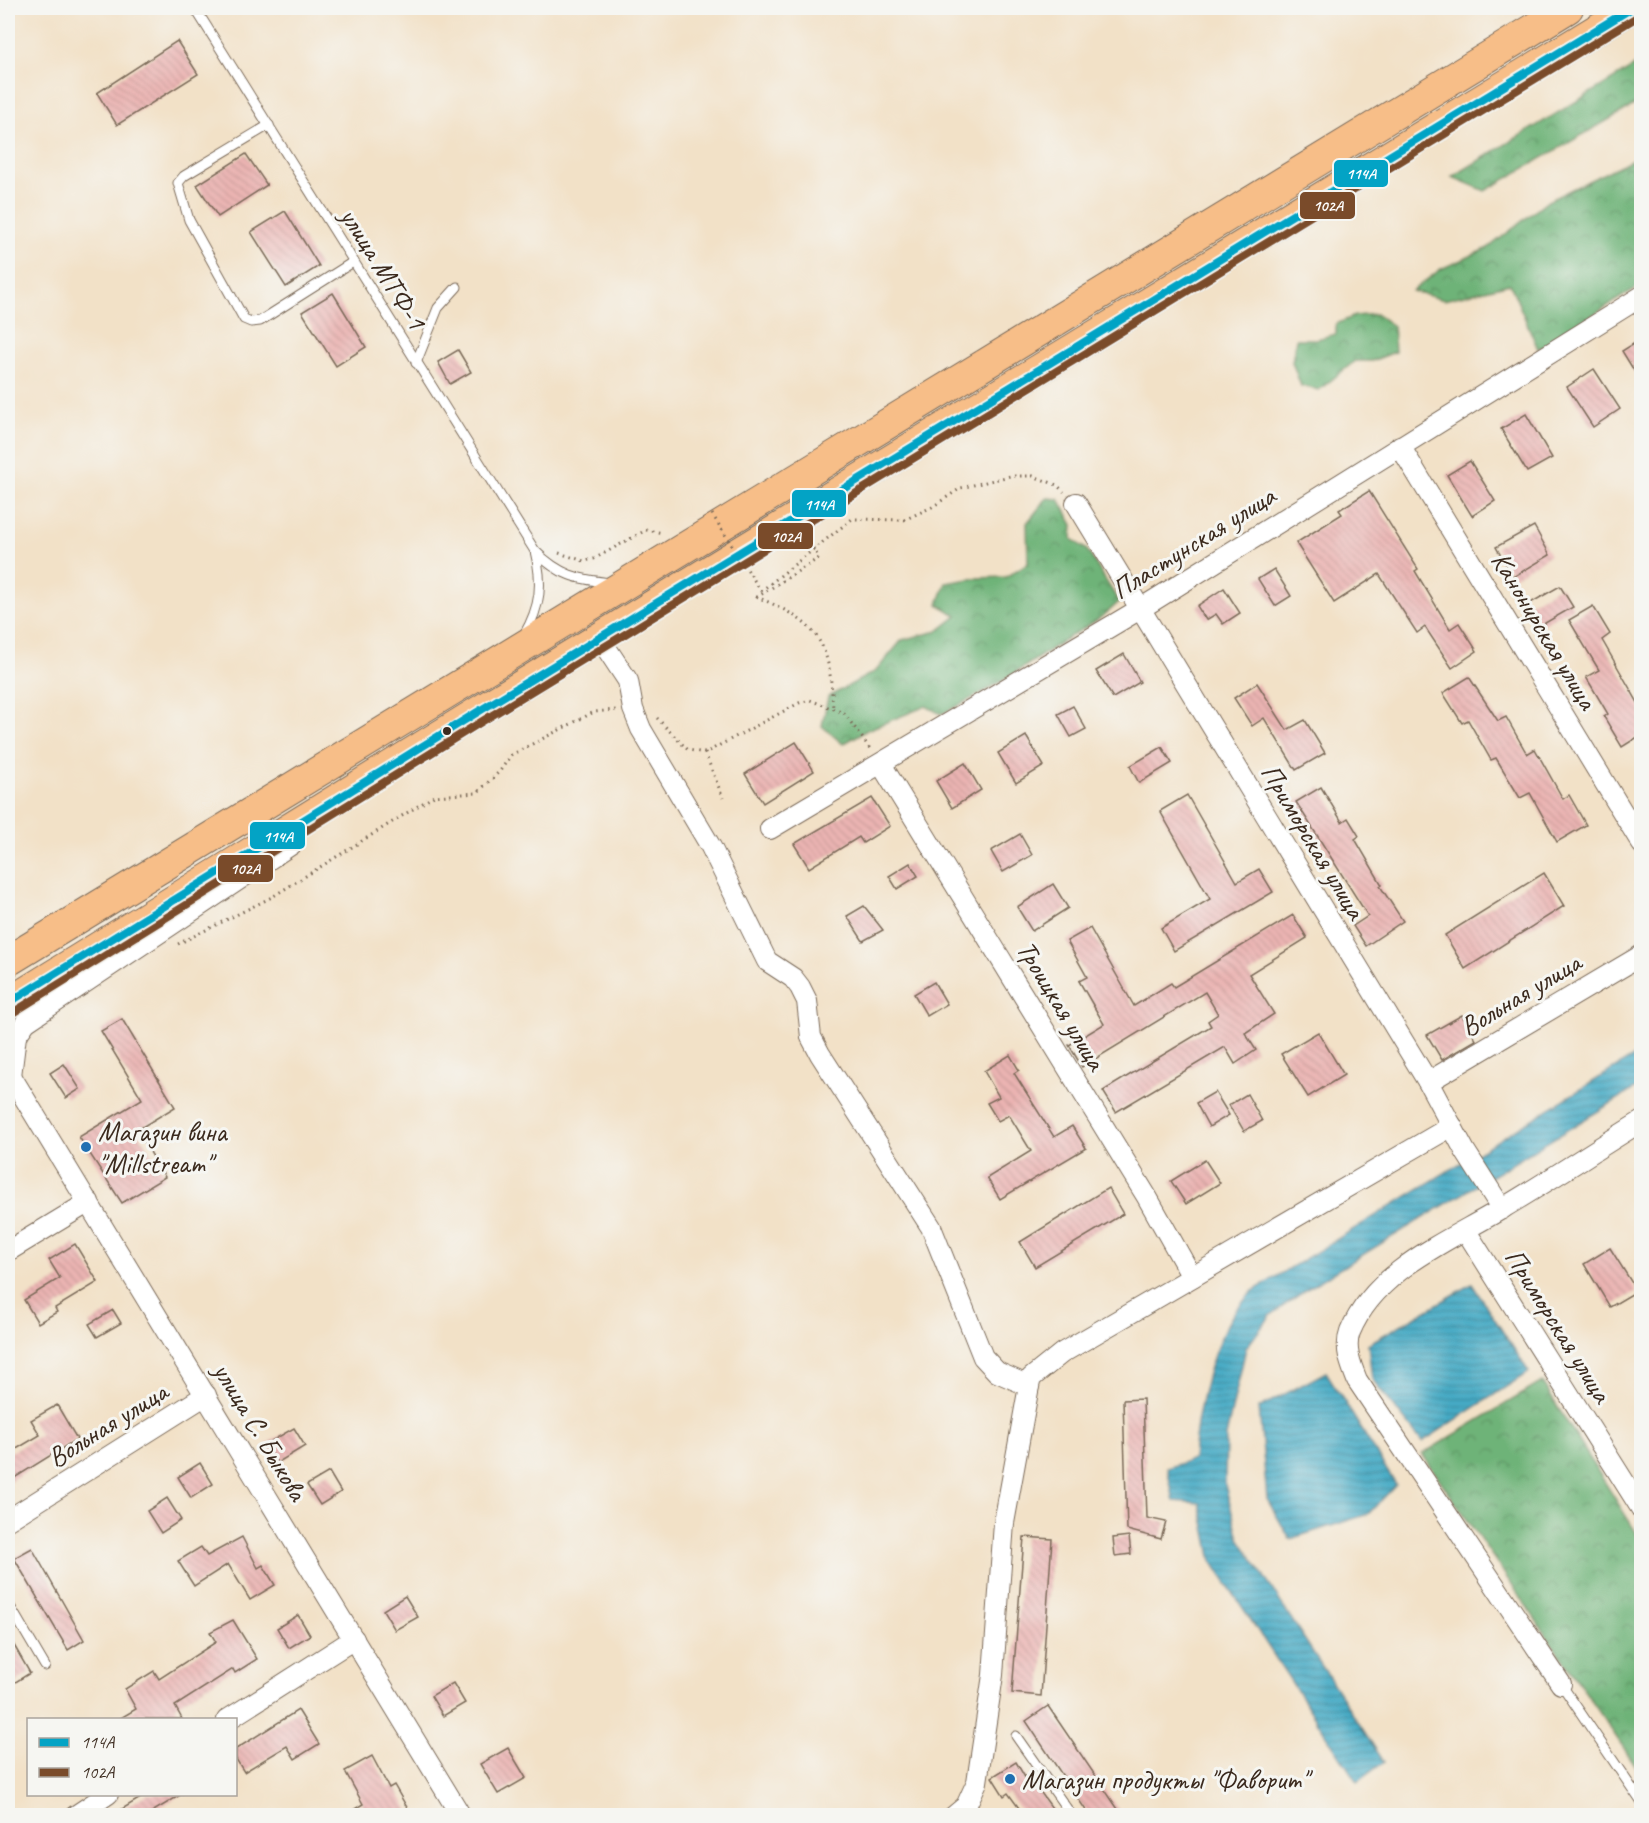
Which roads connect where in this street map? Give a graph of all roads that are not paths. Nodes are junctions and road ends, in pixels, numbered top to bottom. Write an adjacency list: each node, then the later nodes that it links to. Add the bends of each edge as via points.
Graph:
1 (195, 8): 4 (lane, улица МТФ-1)
2 (1568, 8): 12 (main road, via 1081,309)
3 (1632, 8): 14 (main road)
4 (268, 125): 5 (lane, улица МТФ-1); 5 (lane, via 178,183 189,220 244,319 260,321)
5 (353, 262): 8 (lane, улица МТФ-1)
6 (457, 287): 8 (lane, via 438,308)
7 (1641, 296): 9 (street, Пластунская улица)
8 (416, 363): 11 (lane, улица МТФ-1)
9 (1400, 446): 13 (street, Пластунская улица); 19 (street, Канонирская улица)
10 (1076, 503): 13 (street, Приморская улица)
11 (535, 551): 12 (lane, улица МТФ-1, via 552,568 566,575); 15 (lane, улица МТФ-1, via 541,595 532,621)
12 (624, 584): 15 (main road)
13 (1140, 609): 16 (street, Пластунская улица); 24 (street, Приморская улица)
14 (599, 637): 17 (main road); 32 (street, via 628,681 641,729 711,847 767,961 800,987 807,1001 811,1037 820,1054 931,1227 983,1358 997,1372)
15 (514, 651): 21 (main road)
16 (881, 764): 18 (street, Пластунская улица); 31 (street, Троицкая улица)
17 (379, 774): 22 (main road); 23 (street, via 352,803 26,1022 16,1036)
18 (771, 829)
19 (1641, 844)
20 (1641, 955): 24 (street, Вольная улица)
21 (8, 961)
22 (8, 1003)
23 (9, 1075): 27 (street, улица С. Быкова)
24 (1428, 1082): 26 (street, Приморская улица)
25 (1641, 1121): 28 (street)
26 (1452, 1126): 28 (street, Приморская улица); 31 (street)
27 (89, 1202): 30 (street); 33 (street, улица С. Быкова)
28 (1502, 1209): 29 (street)
29 (1466, 1231): 34 (street, Приморская улица); 39 (street, via 1424,1254 1366,1302 1349,1334 1348,1357 1357,1380)
30 (8, 1251)
31 (1192, 1277): 32 (street, via 1062,1353 1031,1378)
32 (1029, 1386): 44 (street, via 1004,1523 993,1675 979,1771)
33 (206, 1395): 35 (street, Вольная улица); 37 (street, улица С. Быкова)
34 (1641, 1510)
35 (8, 1520)
36 (8, 1603): 38 (lane)
37 (354, 1639): 40 (street); 46 (street, улица С. Быкова)
38 (45, 1666)
39 (1561, 1684): 43 (lane)
40 (229, 1718)
41 (1016, 1736): 47 (lane)
42 (105, 1796): 45 (street)
43 (1641, 1803)
44 (960, 1811)
45 (75, 1815)
46 (461, 1815)
47 (1072, 1815)

